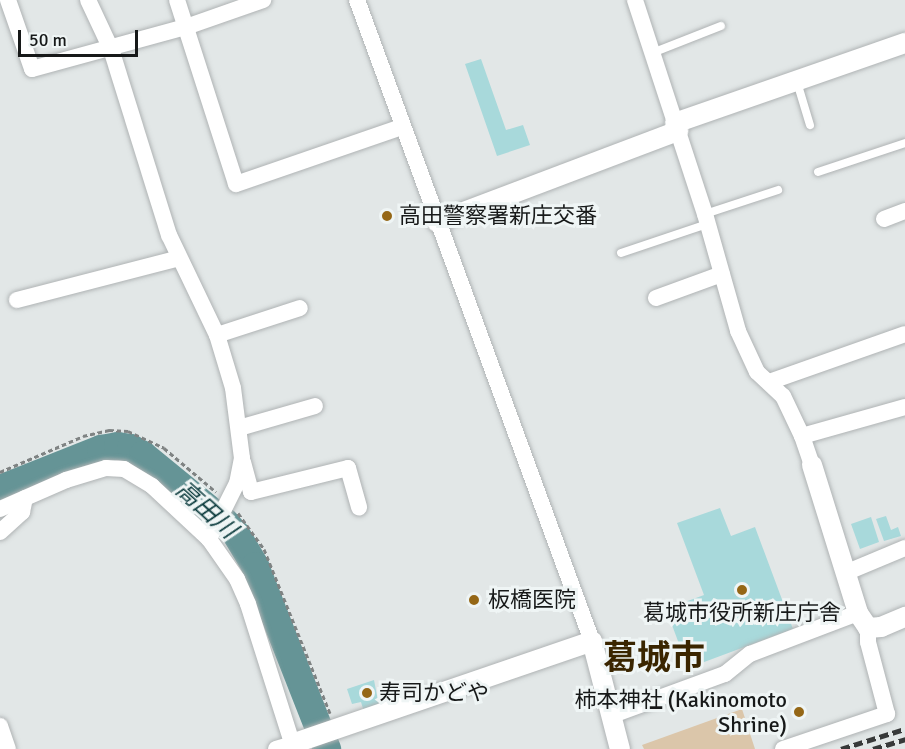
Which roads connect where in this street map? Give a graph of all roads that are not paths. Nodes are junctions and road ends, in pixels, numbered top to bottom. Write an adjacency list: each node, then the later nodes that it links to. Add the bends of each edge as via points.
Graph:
1 (8, 0): 10 (street, via 32,69)
2 (88, 0): 10 (street)
3 (177, 0): 8 (street)
4 (263, 0): 8 (street)
5 (357, 0): 14 (street)
6 (635, 0): 11 (street)
7 (721, 26): 11 (lane)
8 (186, 27): 10 (street); 14 (street, via 236,184)
9 (905, 43): 12 (street)
10 (111, 49): 24 (street, via 158,205)
11 (652, 53): 15 (street)
12 (797, 81): 13 (lane); 15 (street)
13 (810, 125)
14 (402, 127): 22 (street)
15 (677, 127): 20 (street); 22 (street)
16 (905, 143): 17 (lane)
17 (818, 172)
18 (778, 190): 20 (lane)
19 (905, 212): 21 (street)
20 (706, 219): 23 (lane); 25 (street)
21 (884, 219)
22 (437, 222): 47 (street)
23 (621, 253)
24 (179, 258): 27 (street); 30 (street)
25 (722, 274): 26 (street); 31 (street, via 738,331 757,372)
26 (656, 298)
27 (17, 300)
28 (300, 308): 30 (street)
29 (905, 334): 31 (street)
30 (217, 335): 34 (street, via 233,388)
31 (769, 382): 35 (street, via 783,396)
32 (315, 406): 34 (street)
33 (905, 407): 35 (street)
34 (239, 428): 36 (street)
35 (802, 436): 37 (street)
36 (242, 458): 39 (street, via 251,492 348,468); 42 (street, via 237,483)
37 (812, 465): 44 (street)
38 (25, 498): 40 (street); 41 (street, via 21,512); 42 (street, via 87,473 124,469 152,486)
39 (359, 507)
40 (0, 509)
41 (0, 532)
42 (209, 539): 50 (street, via 225,558 248,604)
43 (905, 548): 44 (street)
44 (845, 573): 46 (street)
45 (905, 617): 46 (street, via 881,627)
46 (863, 621): 48 (street, via 750,654 725,674); 53 (street, via 887,714)
47 (592, 641): 48 (street); 50 (street)
48 (610, 716): 52 (street)
49 (0, 726): 51 (street)
50 (291, 746)
51 (8, 749)
52 (620, 749)
53 (783, 749)

